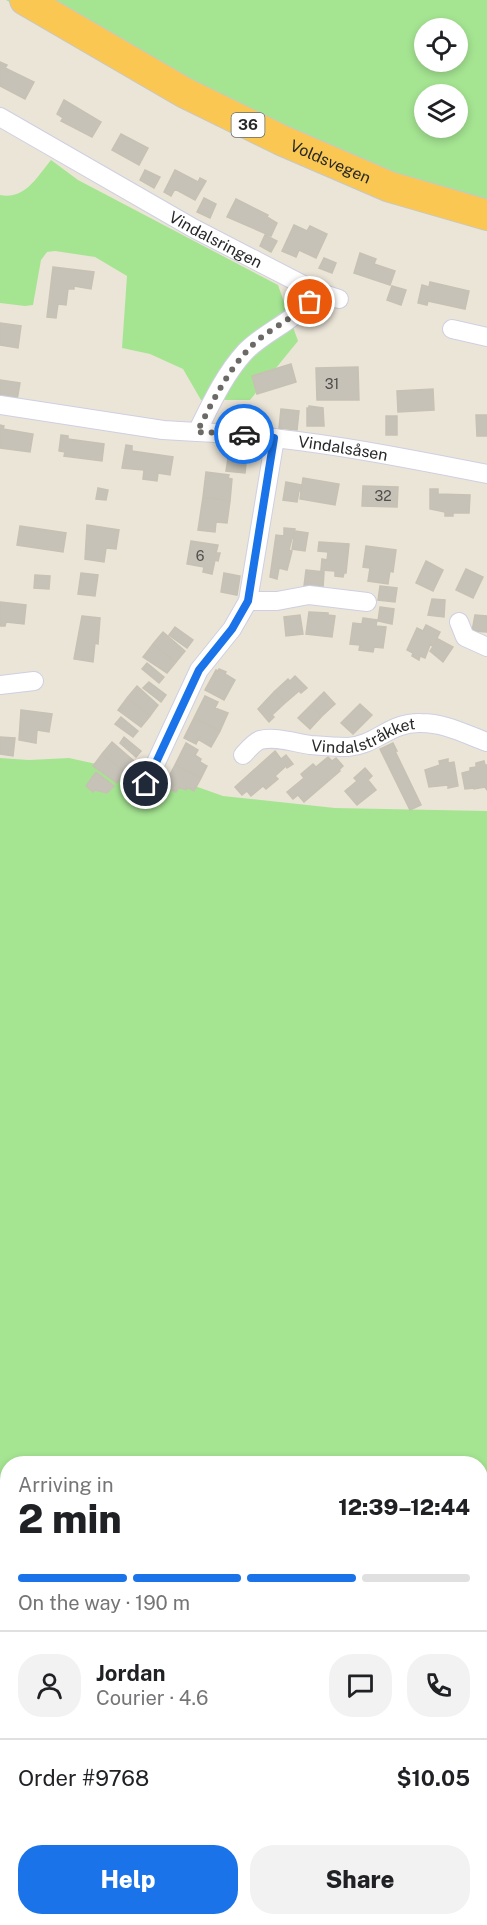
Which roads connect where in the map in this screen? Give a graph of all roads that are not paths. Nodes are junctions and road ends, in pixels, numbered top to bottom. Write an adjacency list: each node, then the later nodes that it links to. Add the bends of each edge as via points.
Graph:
1 (25, 0): 3 (highway, Voldsvegen / 36, via 176,87 280,140 390,187)
2 (0, 117): 4 (street, Vindalsringen, via 192,228)
3 (487, 215)
4 (315, 291): 5 (street, Vindalsringen); 9 (street, via 301,311 246,352 217,393)
5 (339, 299)
6 (452, 329): 7 (street)
7 (487, 337)
8 (0, 405): 9 (street)
9 (197, 432): 10 (street, Vindalsåsen)
10 (274, 438): 11 (street, Vindalsåsen); 12 (street)
11 (487, 474)
12 (248, 601): 13 (street, via 309,595); 20 (street, via 232,629 199,670)
13 (366, 602)
14 (459, 622): 15 (street, via 465,637)
15 (487, 647)
16 (34, 681): 17 (street)
17 (0, 686)
18 (487, 742): 19 (street, Vindalstråkket, via 451,728 410,723 357,746 268,739 255,743)
19 (243, 755)
20 (146, 784)

